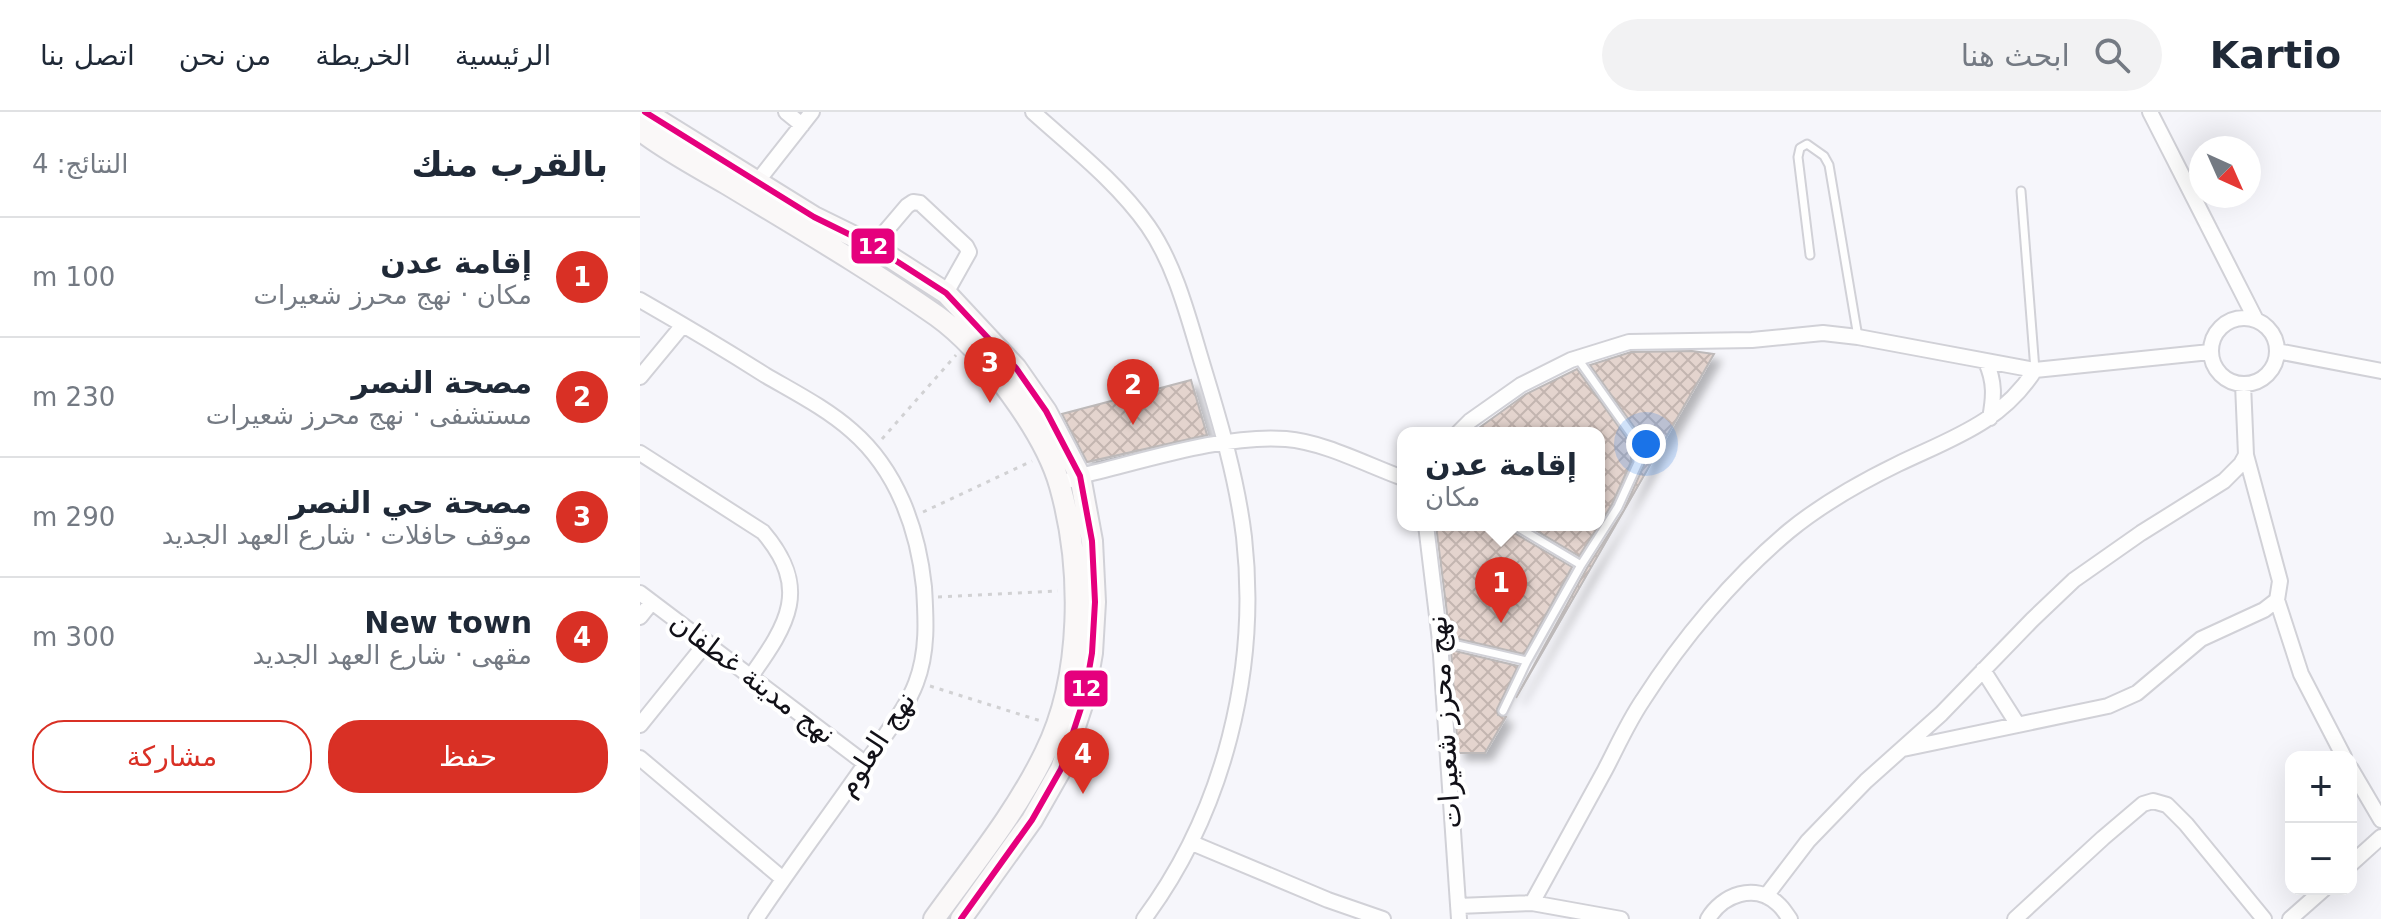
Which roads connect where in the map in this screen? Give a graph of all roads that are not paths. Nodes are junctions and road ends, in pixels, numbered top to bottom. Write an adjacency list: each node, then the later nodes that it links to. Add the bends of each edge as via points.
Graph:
1 (786, 112): 6 (street)
2 (812, 112): 6 (street)
3 (1033, 112): 26 (street, via 1119,189 1149,228 1189,321)
4 (2150, 112): 13 (street)
5 (646, 124): 7 (main road); 31 (main road, via 940,318 1002,382)
6 (802, 125): 7 (street)
7 (757, 182): 9 (main road)
8 (2021, 191): 20 (lane)
9 (873, 246): 11 (main road); 11 (street, via 907,206 920,203 969,252)
10 (1810, 255): 15 (lane, via 1798,157 1807,144 1829,165)
11 (946, 293): 29 (main road, via 1016,368)
12 (640, 300): 14 (street, نهج العلوم)
13 (2256, 320): 16 (street, via 2267,327); 17 (street, via 2230,320 2213,339)
14 (683, 325): 22 (street); 51 (street, نهج العلوم, via 852,430 895,485 910,518 921,562 925,647 906,704)
15 (1858, 337): 18 (street, via 1802,333 1752,340 1629,342); 19 (street)
16 (2277, 351): 21 (street); 23 (street, via 2267,374)
17 (2210, 352): 20 (street); 23 (street, via 2220,374)
18 (1578, 358): 25 (street, via 1521,385); 32 (lane, via 1637,442 1638,463)
19 (1986, 362): 20 (street); 24 (street, via 1993,377)
20 (2035, 370): 24 (street)
21 (2381, 371)
22 (640, 377)
23 (2243, 384): 28 (street)
24 (1990, 418): 60 (street, via 1842,494 1790,530 1739,579 1642,701)
25 (1464, 427)
26 (1225, 442): 29 (street); 30 (street, via 1287,439); 55 (street, via 1243,535 1246,650 1229,744)
27 (640, 453): 44 (street, via 763,532 786,565 788,616)
28 (2246, 455): 38 (street, via 2280,581); 43 (street, via 2224,481 2074,580)
29 (1080, 476): 31 (street); 64 (main road, via 1092,541 1095,602 1084,699 1061,769 1032,820)
30 (1397, 476)
31 (1060, 484): 63 (main road, via 1074,591 1074,649 1066,694 1046,752 1015,807)
32 (1605, 527)
33 (1427, 531): 40 (street, نهج محرز شعيرات)
34 (1524, 531): 36 (lane)
35 (1603, 531): 36 (lane)
36 (1581, 565): 42 (lane)
37 (646, 597): 39 (street); 41 (street, نهج مدينة غطفان)
38 (2277, 600): 47 (street, via 2201,639 2137,693 2108,706); 49 (street, via 2301,674)
39 (640, 617)
40 (1440, 641): 42 (lane); 61 (street, نهج محرز شعيرات)
41 (707, 642): 44 (street, نهج مدينة غطفان); 46 (street)
42 (1527, 661): 45 (lane)
43 (1983, 670): 47 (street); 48 (street)
44 (751, 676): 51 (street, نهج مدينة غطفان)
45 (1503, 711)
46 (640, 725)
47 (2018, 725): 48 (street)
48 (1901, 750): 59 (street, via 1808,841)
49 (2341, 751)
50 (640, 758): 57 (street)
51 (866, 764): 57 (street, نهج العلوم)
52 (2357, 779): 53 (street)
53 (2381, 820)
54 (2381, 837): 56 (street)
55 (1192, 843): 65 (street); 66 (street)
56 (2357, 859)
57 (783, 879): 62 (street, نهج العلوم)
58 (2317, 895): 72 (street)
59 (1766, 896): 68 (street, via 1735,895); 69 (street)
60 (1532, 903): 61 (street); 67 (street)
61 (1459, 913)
62 (756, 919)
63 (934, 919)
64 (961, 919)
65 (1144, 919)
66 (1383, 919)
67 (1621, 919)
68 (1708, 919)
69 (1790, 919)
70 (2015, 919): 71 (street, via 2103,838 2153,801 2167,805 2186,824)
71 (2264, 919)
72 (2290, 919)

